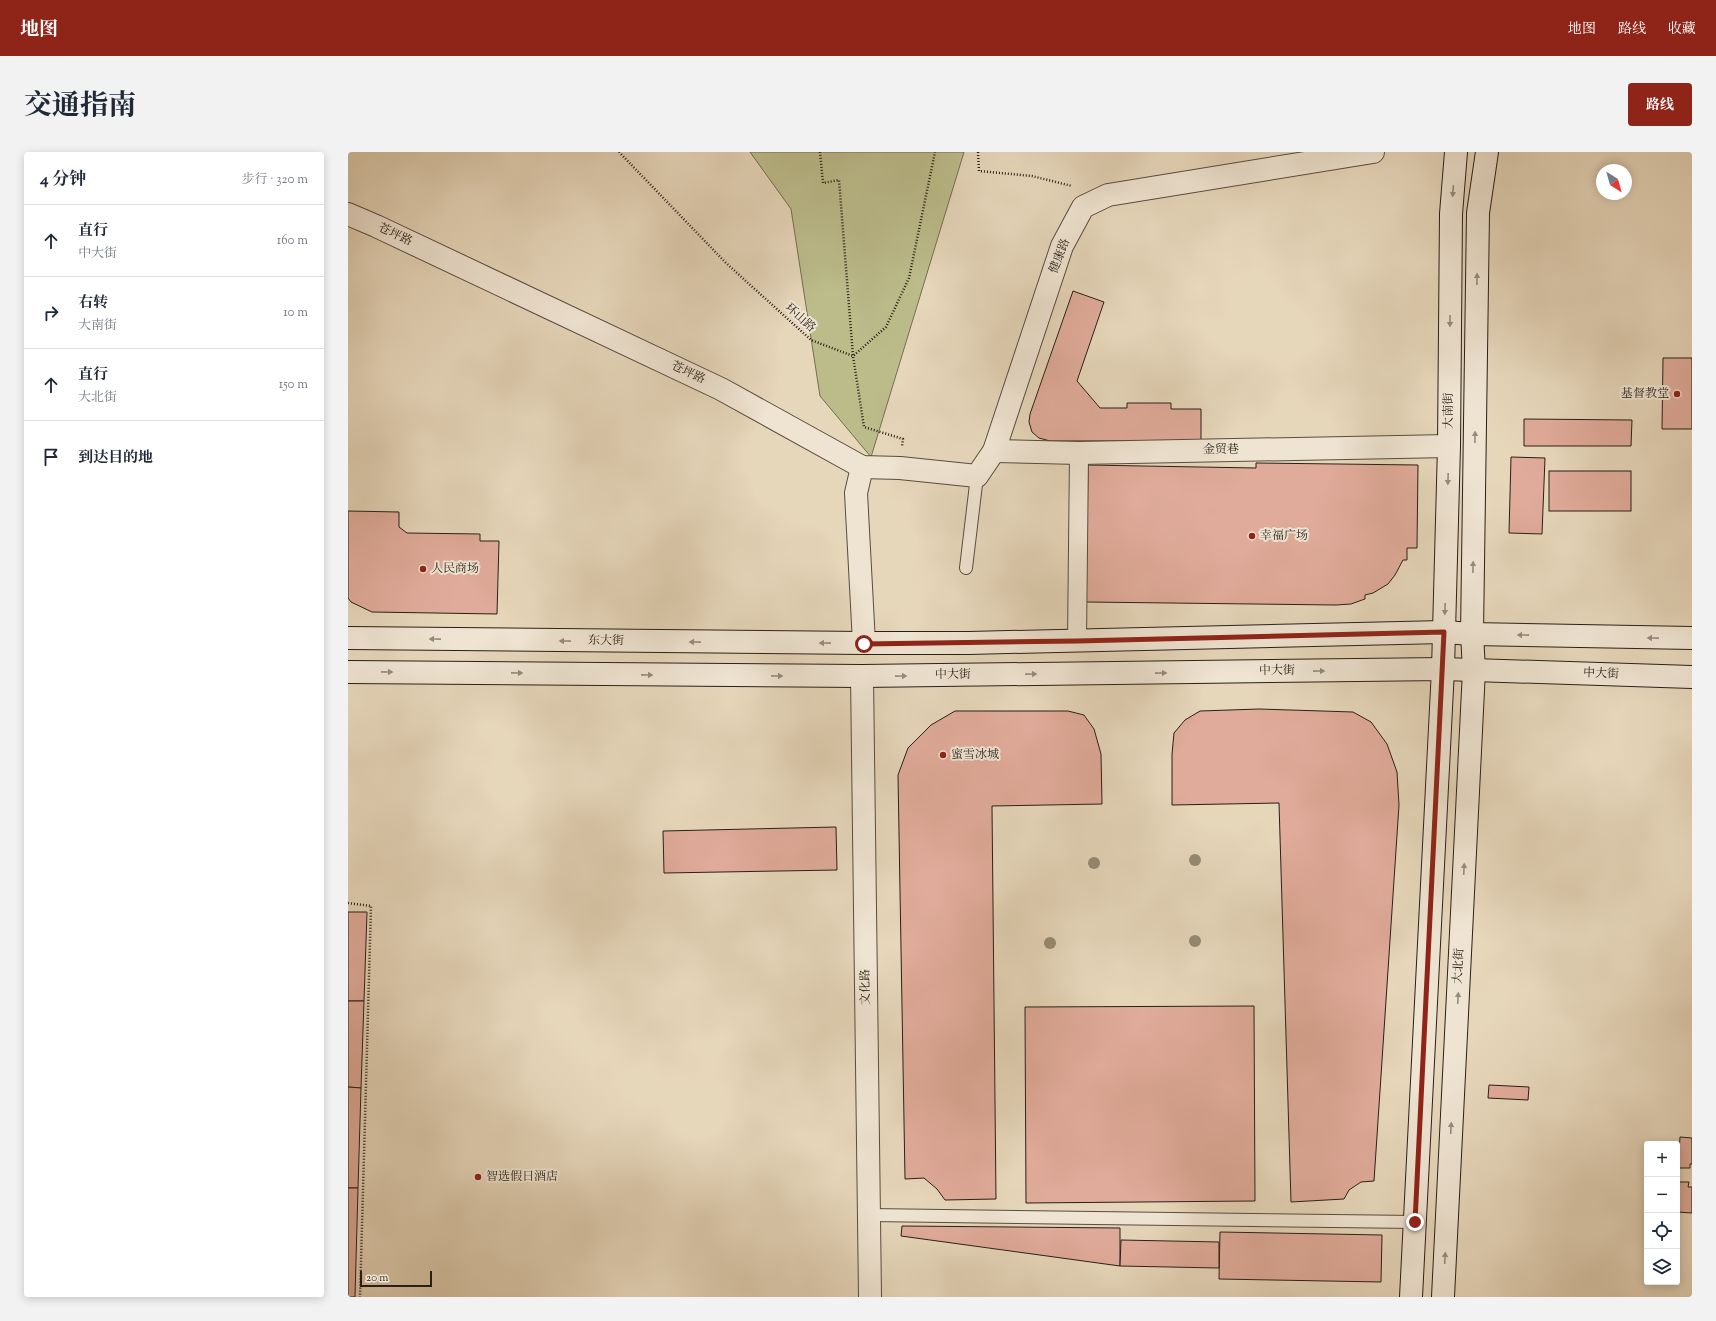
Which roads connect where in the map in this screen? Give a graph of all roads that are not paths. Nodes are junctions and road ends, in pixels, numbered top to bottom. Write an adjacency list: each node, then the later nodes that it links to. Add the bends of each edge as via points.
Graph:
1 (1373, 152): 6 (main road, 健康路, via 1108,195 1083,207 1062,246)
2 (1456, 152): 5 (main road, 大南街, one-way to 5, via 1451,214)
3 (1487, 152): 12 (main road, one-way to 3, via 1478,213)
4 (348, 214): 8 (main road, 苍坪路, via 721,388)
5 (1449, 446): 7 (main road, 金贸巷); 11 (main road, 大南街, one-way to 11)
6 (994, 451): 7 (main road, 金贸巷); 9 (main road, 健康路)
7 (1079, 452): 15 (street)
8 (862, 467): 9 (main road); 16 (main road, via 856,493)
9 (977, 476): 10 (lane)
10 (966, 568)
11 (1444, 632): 12 (main road); 15 (main road); 17 (main road, 大南街)
12 (1472, 634): 14 (main road, one-way to 12); 18 (main road, 大北街)
13 (348, 638): 16 (main road, 东大街, one-way to 13)
14 (1692, 638)
15 (1077, 641): 16 (main road)
16 (864, 644)
17 (1443, 669): 18 (main road, 中大街); 20 (main road, 中大街, one-way to 17); 23 (main road)
18 (1474, 670): 21 (main road, 中大街); 26 (main road, 大北街, one-way to 18)
19 (348, 672): 20 (main road, one-way to 20)
20 (862, 676): 22 (main road, 文化路)
21 (1692, 677)
22 (869, 1216): 23 (lane); 24 (main road, 文化路)
23 (1415, 1222): 25 (main road)
24 (870, 1297)
25 (1411, 1297)
26 (1443, 1297)

